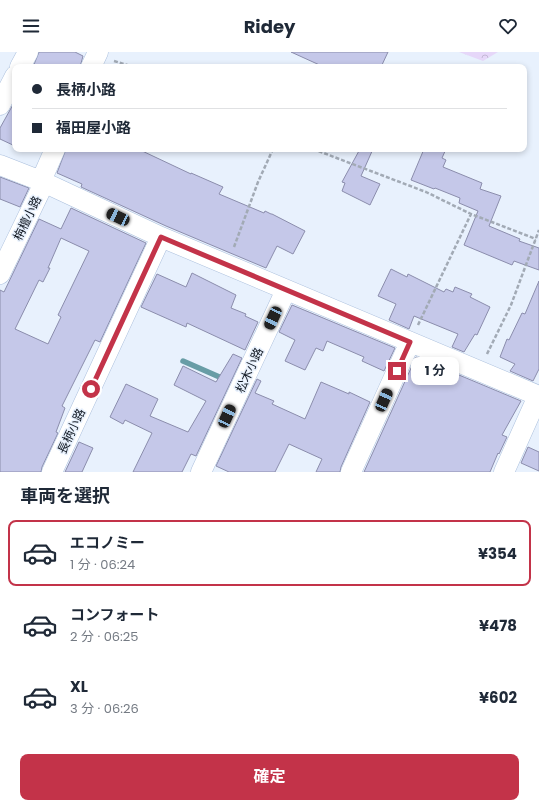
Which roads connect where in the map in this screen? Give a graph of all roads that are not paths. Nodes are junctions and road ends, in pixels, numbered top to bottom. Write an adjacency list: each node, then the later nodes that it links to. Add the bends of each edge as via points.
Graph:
1 (28, 52): 3 (street)
2 (98, 52): 4 (street)
3 (22, 64)
4 (92, 64)
5 (12, 82): 6 (street)
6 (0, 105)
7 (54, 152): 9 (street, 栴檀小路)
8 (0, 165): 9 (street)
9 (42, 182): 10 (street); 11 (street, 栴檀小路)
10 (161, 237): 12 (street); 15 (street, 長柄小路)
11 (0, 274)
12 (286, 290): 13 (street); 16 (street, 松木小路)
13 (410, 342): 14 (street); 17 (street)
14 (539, 396): 18 (street)
15 (52, 472)
16 (201, 472)
17 (351, 472)
18 (504, 472)

